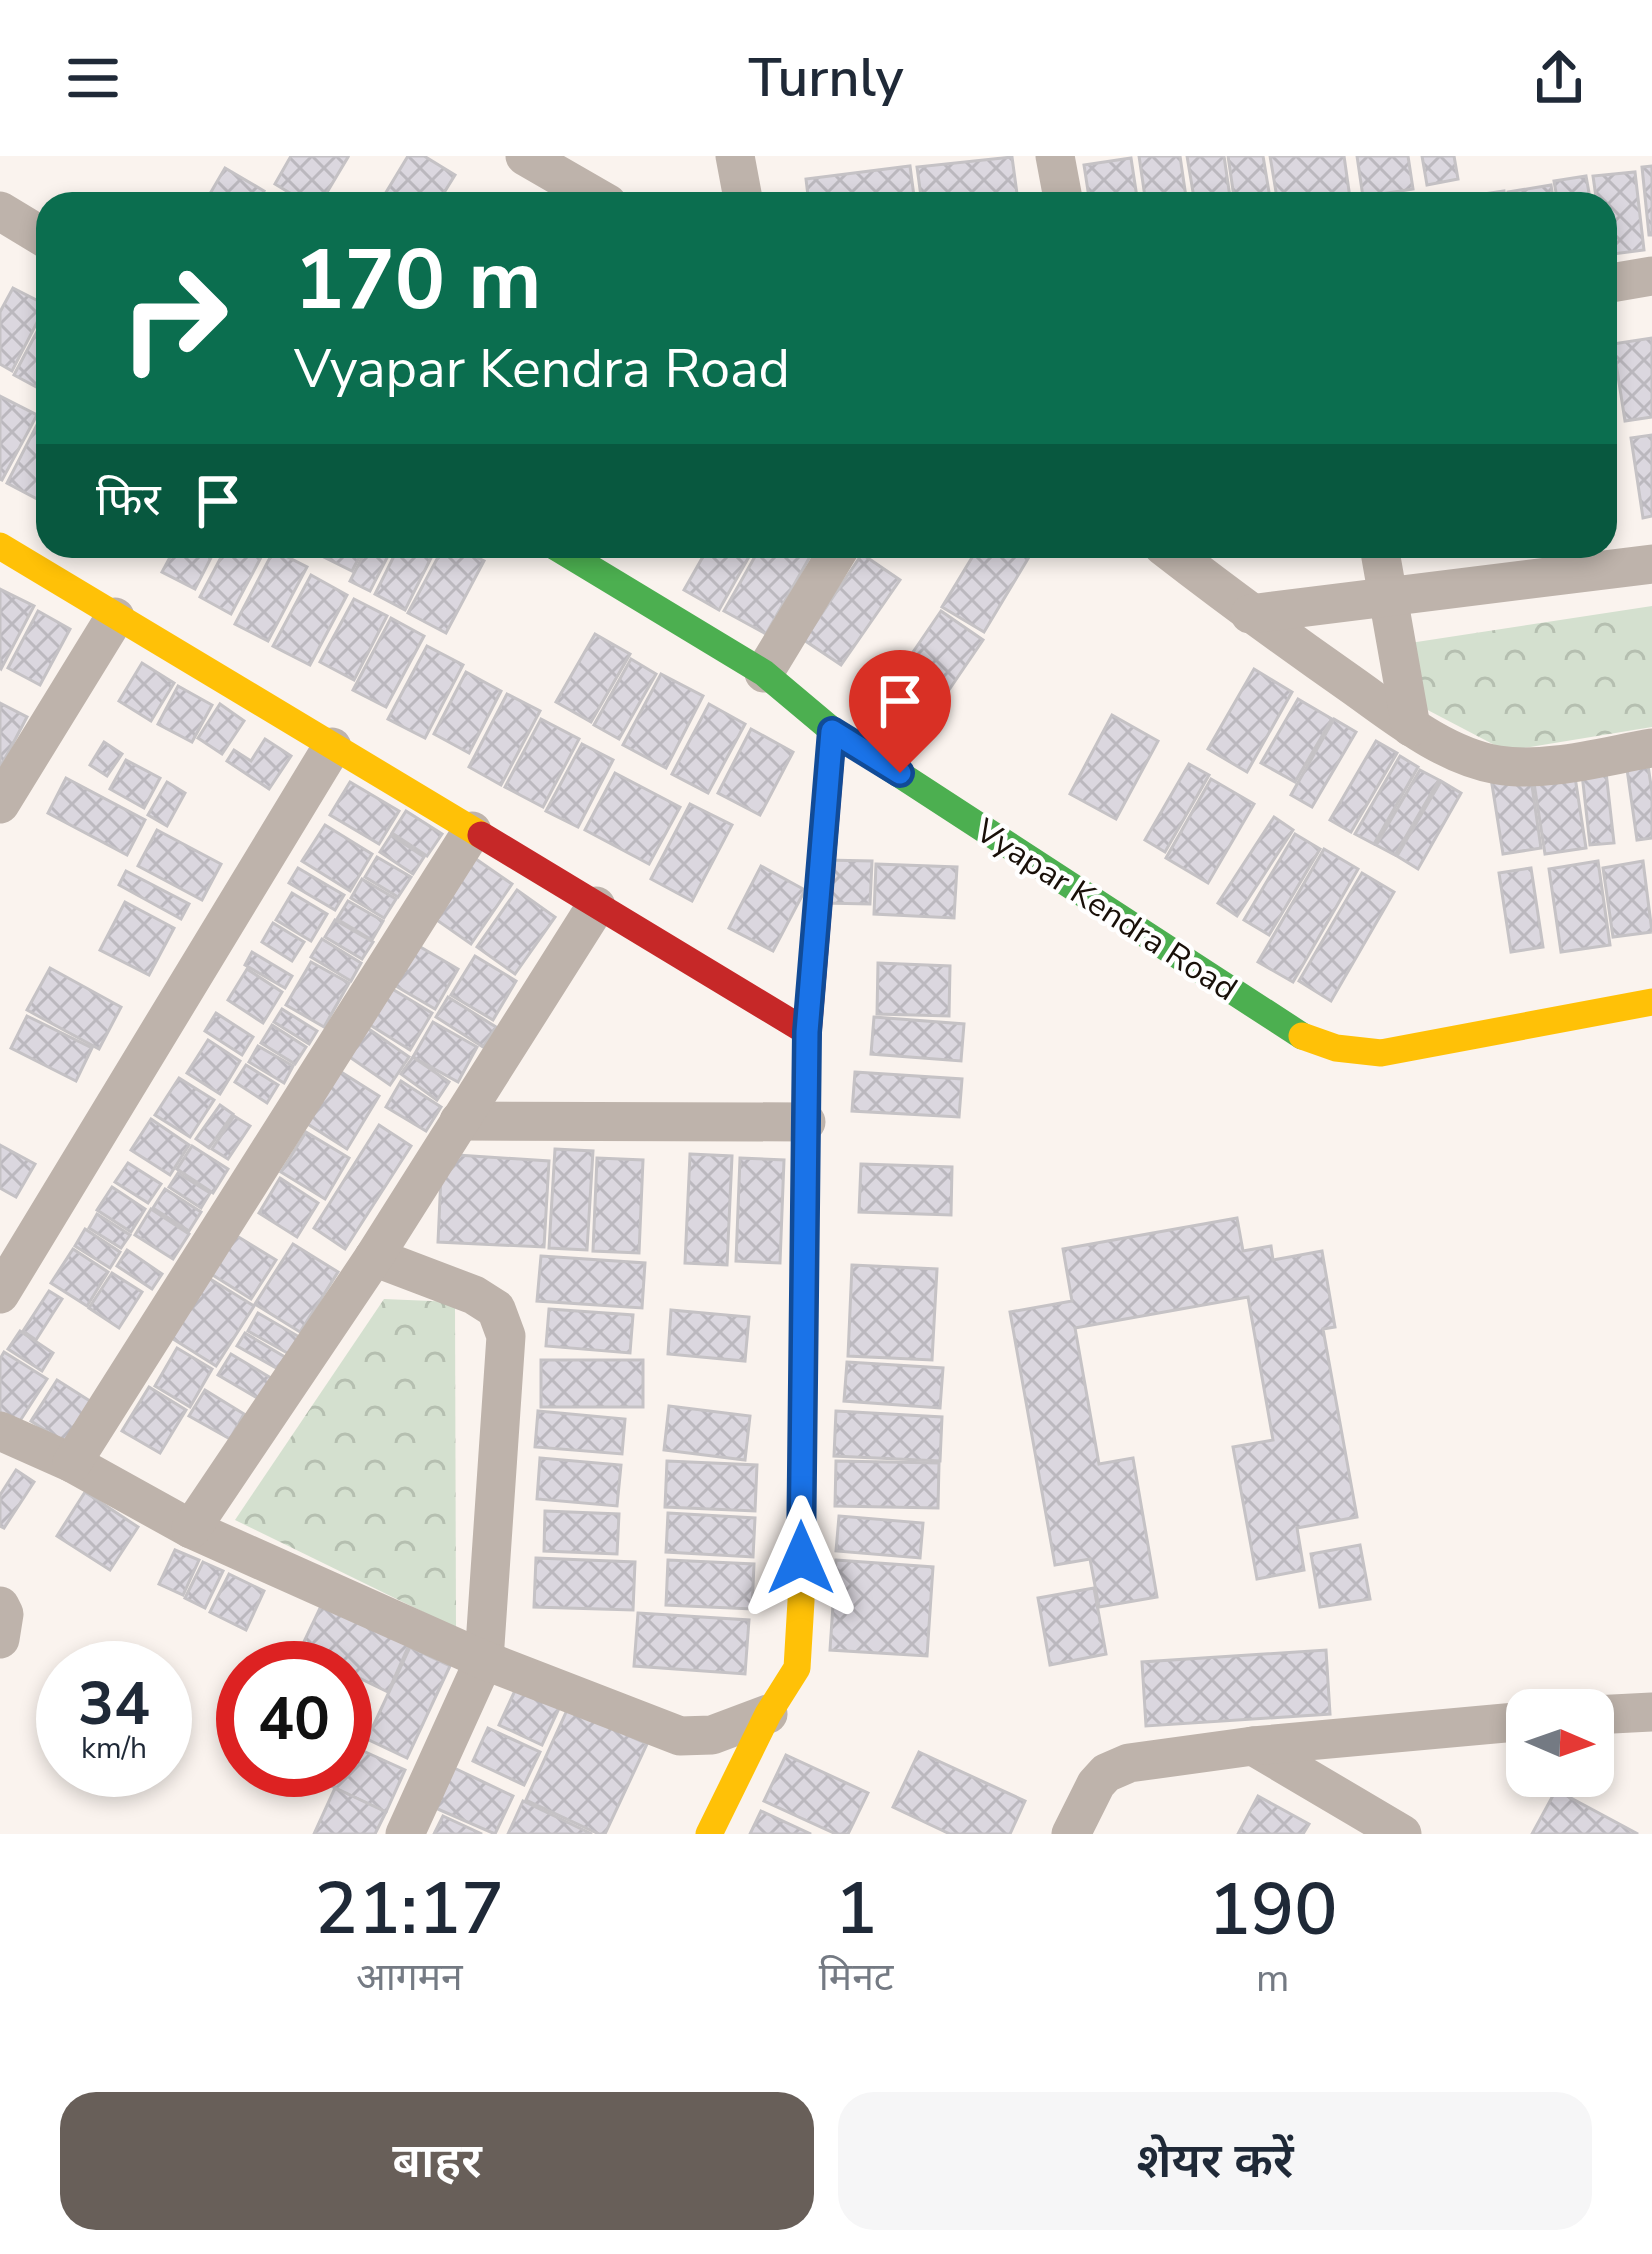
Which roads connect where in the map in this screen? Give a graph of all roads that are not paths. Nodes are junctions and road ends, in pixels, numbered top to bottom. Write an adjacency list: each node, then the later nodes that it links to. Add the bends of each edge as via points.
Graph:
1 (524, 156): 4 (street)
2 (735, 156): 5 (street)
3 (1055, 156): 6 (street)
4 (587, 192)
5 (742, 192)
6 (1062, 192)
7 (0, 211): 8 (street)
8 (36, 233)
9 (1652, 276): 10 (street)
10 (1617, 282)
11 (0, 545): 19 (street)
12 (574, 558): 20 (street, Vyapar Kendra Road)
13 (834, 558): 20 (street)
14 (1178, 558): 18 (street)
15 (1382, 558): 17 (street)
16 (1652, 564): 17 (street)
17 (1390, 598): 18 (street); 21 (street)
18 (1250, 614): 21 (street)
19 (116, 616): 23 (street); 25 (street)
20 (764, 673): 22 (street, Vyapar Kendra Road)
21 (1411, 727): 24 (street, via 1499,766)
22 (832, 731): 28 (street, Vyapar Kendra Road, via 1294,1033 1336,1048 1381,1053); 29 (street)
23 (332, 747): 26 (street); 33 (street)
24 (1652, 748)
25 (0, 804)
26 (472, 831): 27 (street); 35 (street)
27 (596, 906): 29 (street); 30 (street)
28 (1652, 1002)
29 (807, 1032): 31 (street)
30 (459, 1121): 31 (street); 32 (street)
31 (806, 1122): 41 (street, via 801,1601 796,1668)
32 (374, 1257): 36 (street); 39 (street, via 474,1295 496,1309 506,1336)
33 (0, 1294)
34 (0, 1431): 35 (street)
35 (72, 1463): 36 (street)
36 (191, 1529): 39 (street)
37 (0, 1606): 38 (street)
38 (0, 1639)
39 (484, 1660): 41 (street, via 680,1736 712,1736); 45 (street)
40 (1652, 1712): 42 (street)
41 (768, 1714): 46 (street)
42 (1614, 1714)
43 (1506, 1723): 44 (street)
44 (1253, 1746): 47 (street, via 1106,1773); 48 (street)
45 (405, 1834)
46 (710, 1834)
47 (1071, 1834)
48 (1402, 1834)

